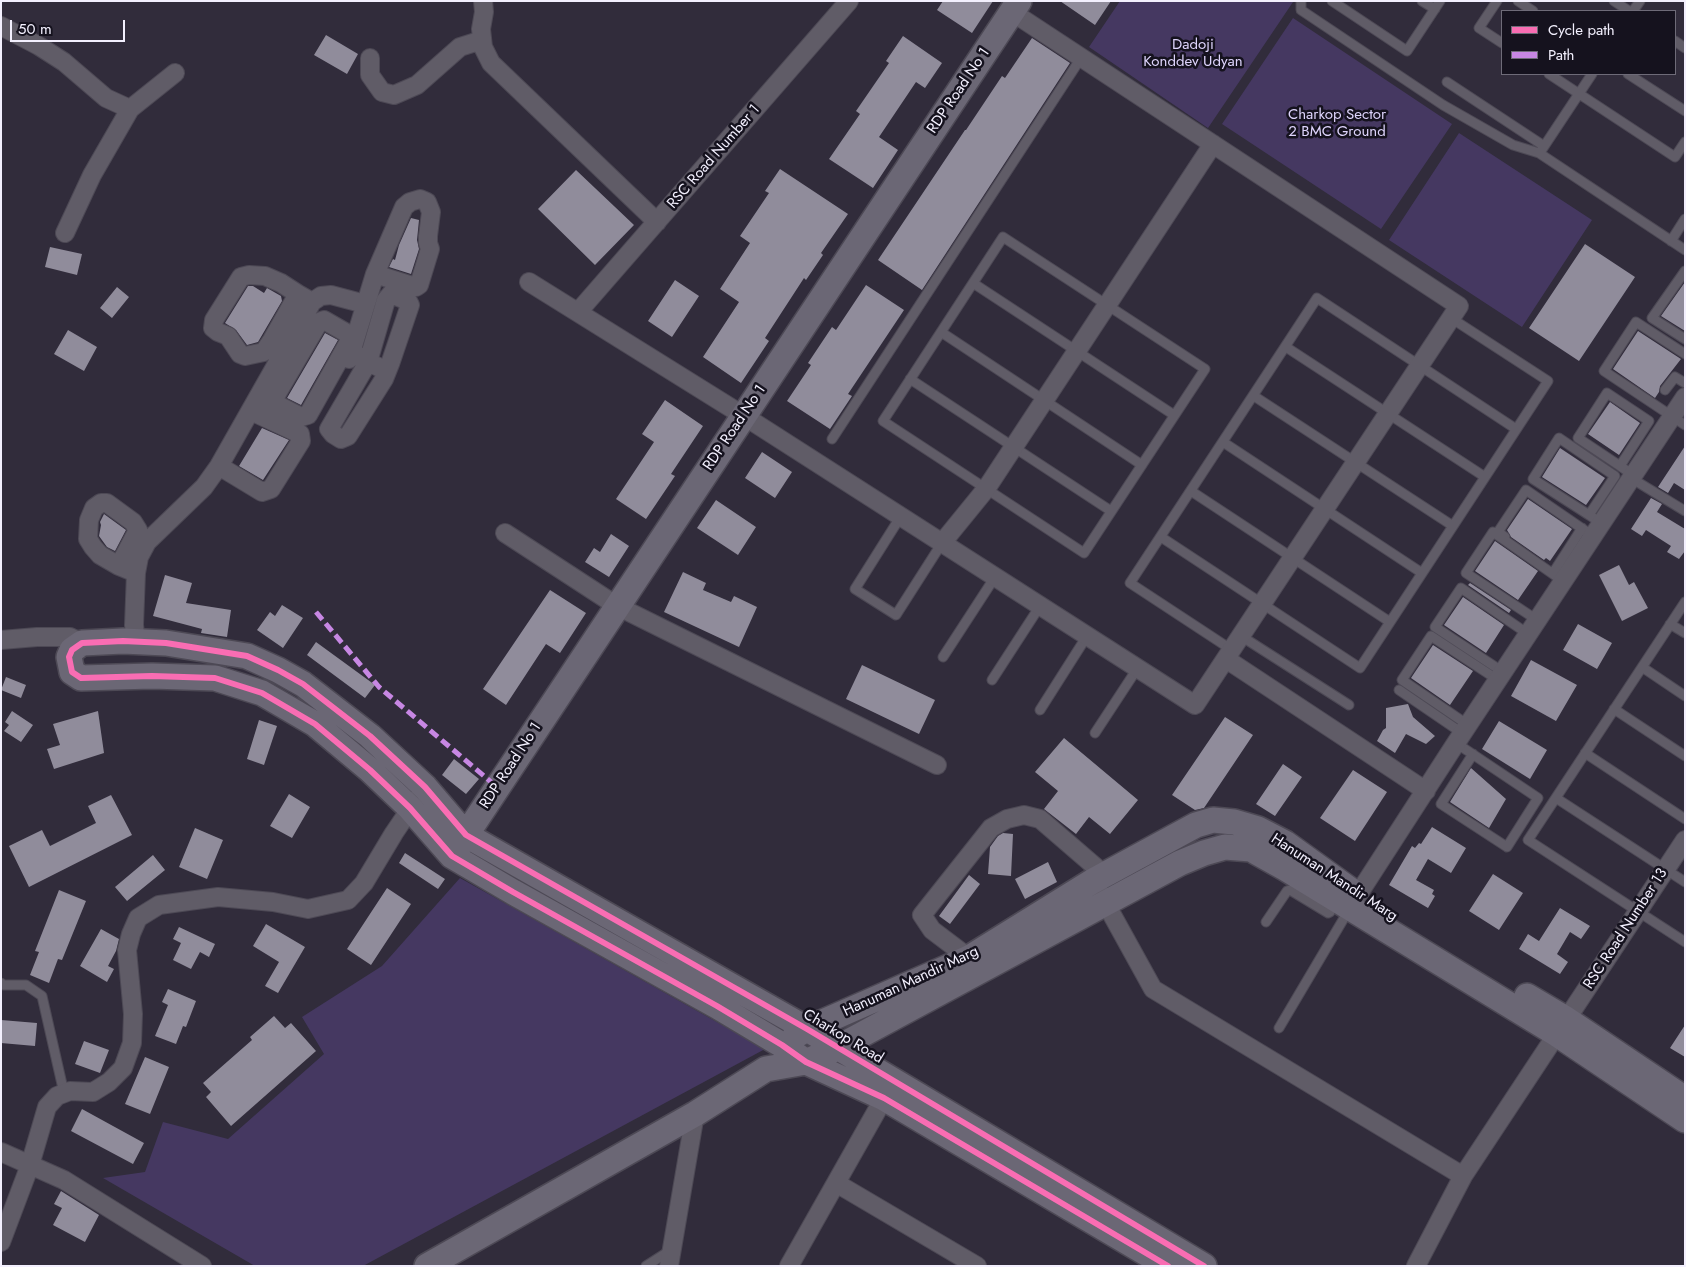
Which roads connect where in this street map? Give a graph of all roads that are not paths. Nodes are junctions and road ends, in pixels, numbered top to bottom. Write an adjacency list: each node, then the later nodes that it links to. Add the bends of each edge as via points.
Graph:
1 (483, 1): 15 (street)
2 (849, 1): 31 (street, RSC Road Number 1)
3 (1301, 1): 29 (lane, via 1301,10 1443,105 1513,145)
4 (1332, 1): 11 (lane, via 1407,51)
5 (1422, 1): 11 (lane)
6 (1440, 1): 11 (lane)
7 (1497, 1): 16 (lane, via 1479,28)
8 (1518, 1): 12 (lane)
9 (1614, 1): 13 (lane)
10 (1015, 7): 18 (street); 62 (street, RDP Road No 1)
11 (1435, 9)
12 (1532, 10)
13 (1629, 10)
14 (1, 26): 25 (street, via 64,62 106,98)
15 (482, 40): 17 (street, via 460,46 417,85 394,95 382,92 370,75); 31 (street, via 491,63)
16 (1501, 42)
17 (370, 58)
18 (1082, 58): 28 (street); 65 (lane)
19 (175, 73): 25 (street)
20 (1550, 75): 24 (lane)
21 (1591, 75): 24 (lane)
22 (1630, 75): 26 (lane)
23 (1446, 82): 29 (lane)
24 (1579, 94): 27 (lane, via 1675,157); 29 (lane)
25 (130, 109): 32 (street, via 92,175)
26 (1685, 111)
27 (1685, 142)
28 (1213, 144): 41 (street); 43 (street, via 1459,306)
29 (1542, 150): 33 (lane)
30 (1685, 219): 33 (lane)
31 (657, 222): 42 (street, RSC Road Number 1)
32 (65, 233)
33 (1671, 241): 34 (lane)
34 (1685, 250)
35 (1685, 271): 45 (lane, via 1652,318)
36 (375, 274): 36 (street, via 404,207 420,199 428,202 431,212 430,249 419,285 416,287); 40 (street)
37 (530, 282): 42 (street)
38 (973, 283): 41 (lane, via 1003,237); 44 (lane); 47 (lane)
39 (305, 298): 39 (street, via 265,276 242,277 212,328 228,336 240,354 264,352); 40 (street, via 331,295); 57 (street)
40 (364, 304): 49 (street, via 350,355)
41 (1107, 305): 47 (street); 61 (lane, via 1205,369)
42 (578, 312): 62 (street)
43 (1451, 318): 50 (street); 64 (lane, via 1548,381)
44 (940, 332): 52 (lane); 58 (lane)
45 (1685, 339)
46 (1286, 347): 50 (lane, via 1317,298); 55 (lane); 60 (lane)
47 (1077, 351): 58 (street); 61 (lane)
48 (1685, 354): 63 (lane, via 1636,322 1604,371)
49 (368, 362): 51 (street); 51 (street, via 386,300 391,294 408,301 410,305); 51 (street, via 329,429 341,439 348,436)
50 (1420, 365): 60 (street); 64 (lane)
51 (387, 371)
52 (910, 379): 67 (lane); 73 (lane, via 883,421)
53 (1685, 383): 54 (lane, via 1675,377)
54 (1665, 390)
55 (1254, 396): 66 (lane); 68 (lane)
56 (1685, 397): 63 (street)
57 (266, 398): 57 (street, via 301,417 308,415 350,335 324,320 318,322); 59 (street)
58 (1044, 401): 67 (street); 69 (lane)
59 (251, 411): 70 (street); 70 (street, via 300,434 301,441 271,489 262,492)
60 (1388, 414): 68 (street); 72 (lane)
61 (1174, 415): 69 (lane)
62 (744, 416): 78 (street); 92 (street, RDP Road No 1)
63 (1678, 420): 71 (street)
64 (1516, 429): 72 (lane)
65 (832, 439)
66 (1223, 442): 74 (lane); 75 (lane)
67 (1014, 448): 73 (street); 76 (lane)
68 (1355, 462): 75 (street); 80 (lane)
69 (1142, 464): 76 (lane)
70 (220, 466): 87 (street, via 204,487 147,542 139,557)
71 (1628, 473): 71 (lane, via 1649,421 1607,393 1578,438); 77 (lane); 79 (street)
72 (1485, 477): 80 (lane)
73 (986, 489): 76 (lane, via 1084,553); 83 (street)
74 (1191, 491): 82 (lane); 84 (lane)
75 (1325, 509): 84 (street); 86 (lane)
76 (1111, 511)
77 (1685, 511)
78 (901, 516): 83 (street); 83 (lane, via 855,589 896,615)
79 (1591, 525): 79 (lane, via 1615,476 1559,438 1533,479); 88 (street); 88 (lane, via 1526,490 1498,532)
80 (1452, 526): 86 (lane)
81 (505, 533): 92 (street)
82 (1161, 537): 91 (lane); 102 (lane, via 1130,583)
83 (942, 543): 89 (street)
84 (1292, 558): 91 (street); 94 (lane)
85 (119, 566): 87 (street)
86 (1422, 573): 94 (lane)
87 (136, 574): 100 (street)
88 (1561, 576): 96 (street); 96 (lane, via 1493,532 1466,573)
89 (995, 577): 93 (street); 103 (lane)
90 (1685, 602): 95 (lane)
91 (1262, 604): 94 (lane, via 1360,668); 102 (street)
92 (617, 606): 118 (street); 124 (street, RDP Road No 1)
93 (1040, 606): 98 (street); 107 (lane)
94 (1390, 622)
95 (1670, 624): 97 (lane); 104 (lane)
96 (1533, 627): 106 (street); 106 (lane, via 1461,588 1435,626)
97 (1685, 634)
98 (1087, 636): 105 (street); 112 (lane)
99 (1, 640): 101 (street, via 70,637)
100 (136, 642): 101 (street, Charkop Road); 119 (street, Charkop Road, via 166,643 247,656 278,670 303,684 370,736)
101 (82, 643): 122 (street, via 72,650 69,658 72,672 81,678 215,678 262,693 314,724)
102 (1233, 648): 105 (street, via 1195,706); 110 (lane); 120 (street)
103 (943, 657)
104 (1642, 667): 109 (lane); 111 (lane)
105 (1137, 669): 113 (lane)
106 (1500, 676): 114 (street); 114 (lane, via 1431,636 1402,680)
107 (992, 680)
108 (1399, 690): 114 (lane)
109 (1685, 696)
110 (1349, 705)
111 (1614, 709): 115 (lane); 117 (lane)
112 (1040, 710)
113 (1095, 733)
114 (1462, 734): 116 (lane); 120 (street)
115 (1585, 753): 121 (lane); 123 (lane)
116 (1473, 754): 116 (lane, via 1441,804 1507,846 1538,798)
117 (1685, 756)
118 (937, 764)
119 (425, 787): 122 (street); 124 (street, Charkop Road)
120 (1426, 791): 130 (street)
121 (1556, 798): 127 (lane); 132 (lane, via 1528,840)
122 (410, 808): 126 (street); 144 (street, via 364,883 348,900 308,909 218,896 159,905 138,918 127,950 133,1014 132,1043 122,1068 93,1092)
123 (1685, 818)
124 (466, 835): 126 (street, RDP Road No 1); 139 (street, Charkop Road)
125 (1685, 840): 127 (street, RSC Road Number 13)
126 (452, 856): 140 (street)
127 (1665, 870): 129 (lane); 132 (street, RSC Road Number 13)
128 (1100, 878): 130 (street, Hanuman Mandir Marg, via 1196,825 1213,820 1258,829 1285,843); 131 (street); 135 (street, Hanuman Mandir Marg); 135 (street, via 1040,819 1024,814 990,828 922,915 932,930)
129 (1685, 882)
130 (1348, 901): 131 (street, via 1251,849 1225,847 1180,863); 133 (lane, via 1328,913 1287,890); 137 (street, Hanuman Mandir Marg); 138 (lane)
131 (1105, 903): 141 (street); 151 (street, via 1153,989)
132 (1637, 911): 134 (lane); 137 (street, RSC Road Number 13)
133 (1266, 922)
134 (1685, 942)
135 (968, 958): 139 (street, Hanuman Mandir Marg)
136 (1, 983): 144 (lane, via 26,985 42,996)
137 (1561, 1027): 146 (street, Hanuman Mandir Marg); 148 (street); 151 (street, RSC Road Number 13)
138 (1279, 1028)
139 (807, 1029): 140 (street, Hanuman Mandir Marg); 141 (street, Charkop Road)
140 (782, 1045): 142 (street); 143 (street)
141 (837, 1048): 142 (street); 161 (street, Charkop Road)
142 (806, 1062): 143 (street); 145 (street)
143 (766, 1070): 147 (street)
144 (64, 1093): 150 (street, via 47,1107)
145 (884, 1098): 152 (street); 160 (street)
146 (1685, 1099)
147 (696, 1114): 154 (street); 156 (street)
148 (1685, 1120)
149 (1, 1152): 150 (street)
150 (30, 1165): 153 (street); 155 (street, via 64,1180)
151 (1463, 1176): 162 (street, RSC Road Number 13)
152 (836, 1183): 158 (street); 159 (street)
153 (1, 1242)
154 (670, 1258): 157 (lane)
155 (202, 1266)
156 (427, 1266)
157 (646, 1266)
158 (789, 1266)
159 (977, 1266)
160 (1168, 1266)
161 (1204, 1266)
162 (1416, 1266)

